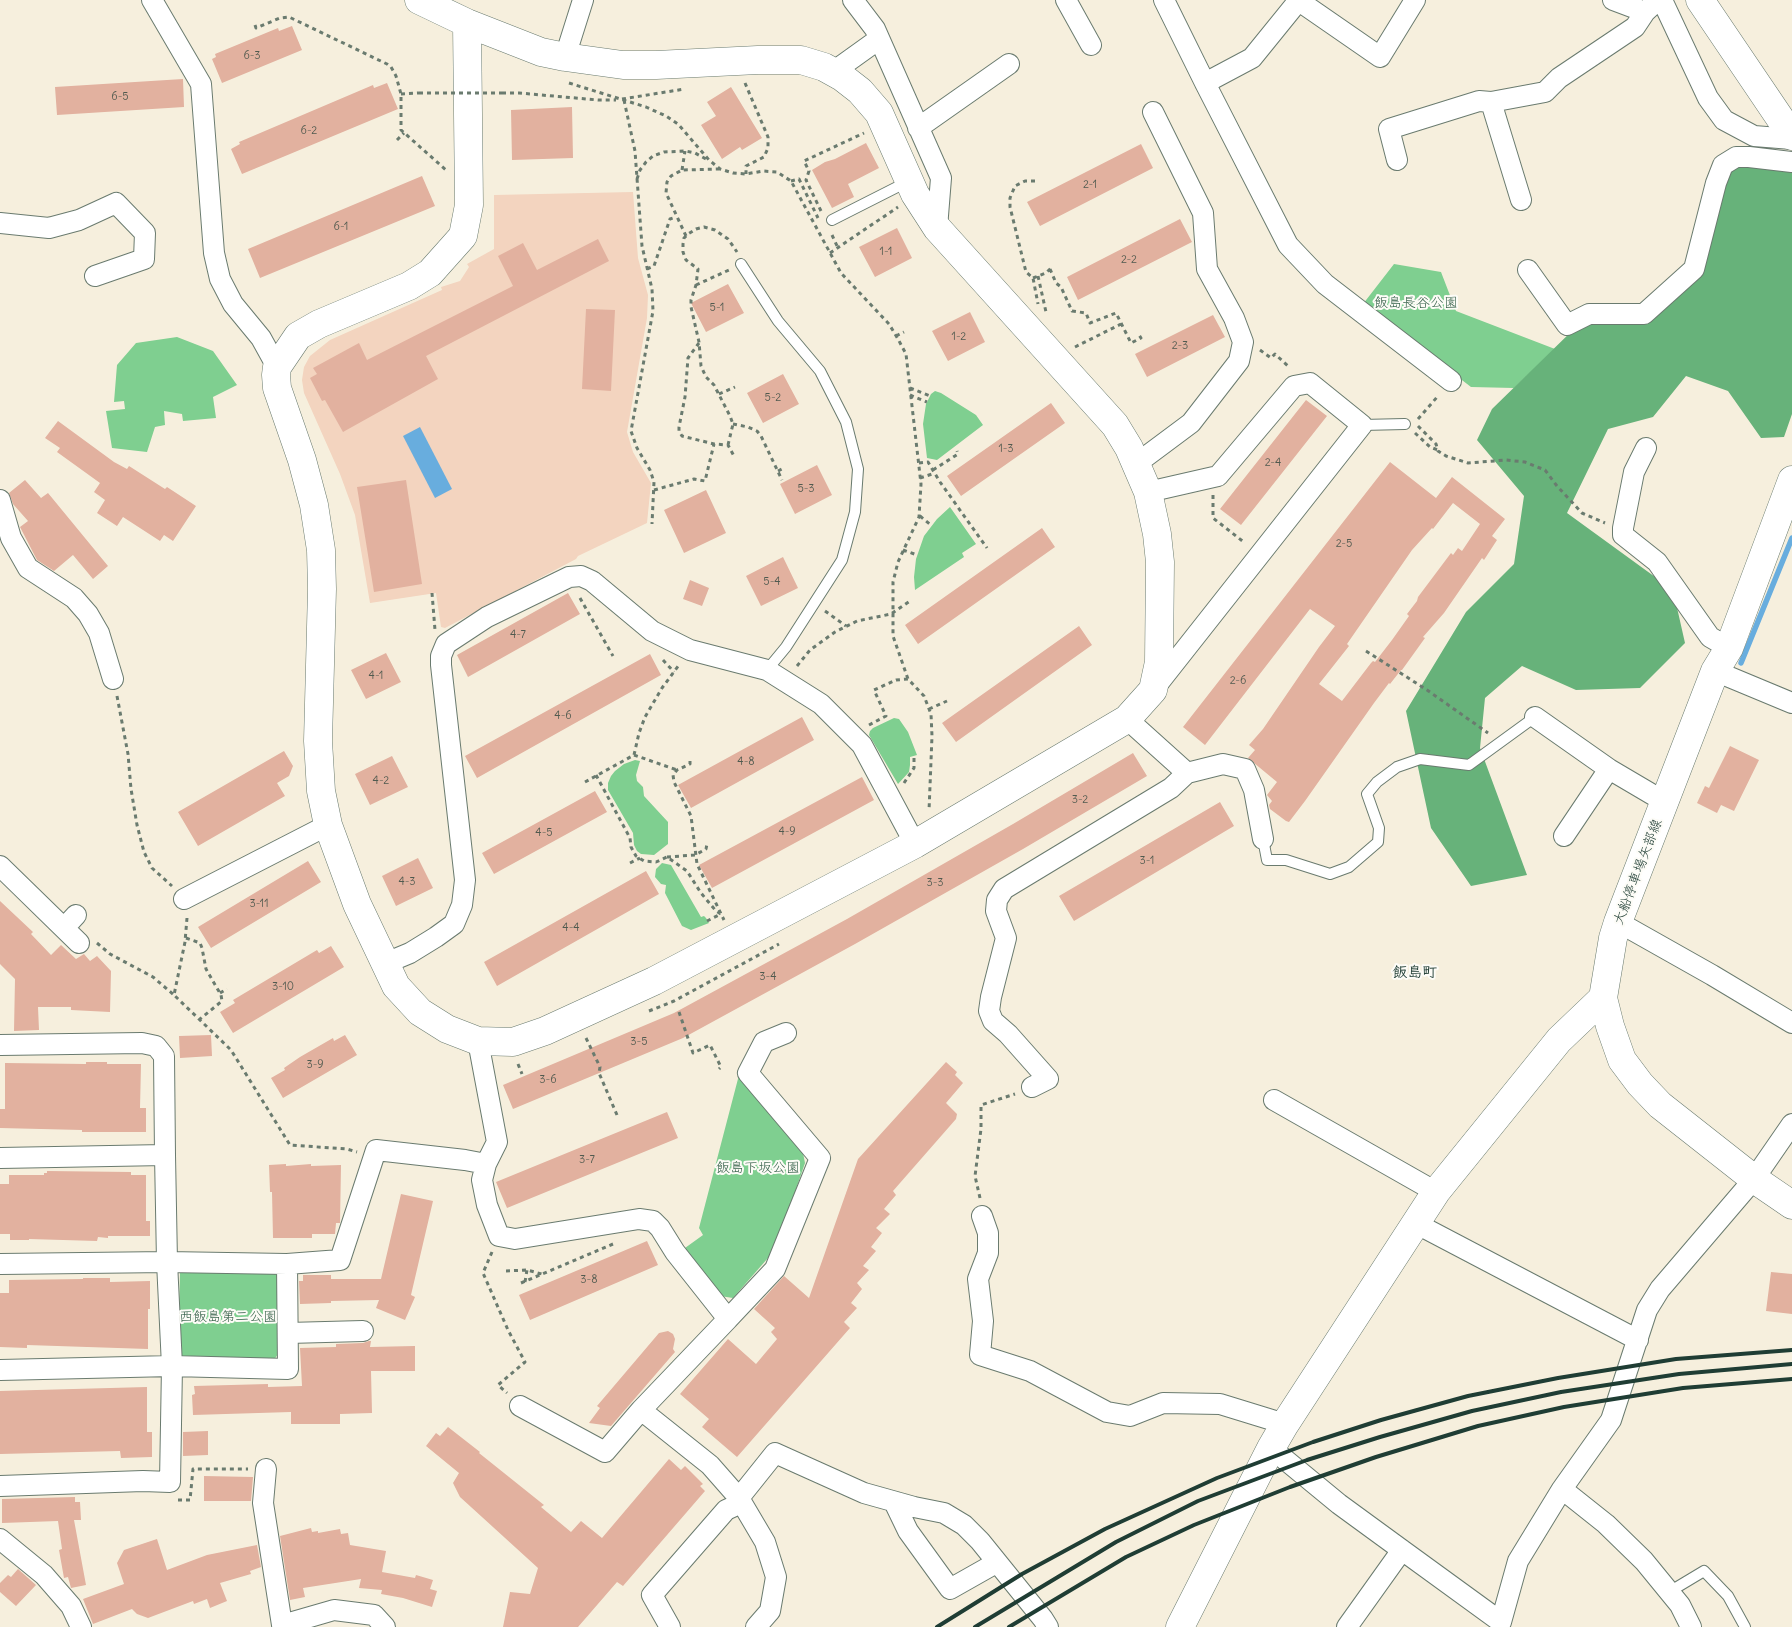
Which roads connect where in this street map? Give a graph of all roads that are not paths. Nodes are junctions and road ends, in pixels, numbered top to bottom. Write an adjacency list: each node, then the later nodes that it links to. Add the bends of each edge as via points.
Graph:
1 (152, 0): 33 (street, via 201,84 214,253 220,279 233,304 261,338)
2 (419, 0): 12 (street)
3 (583, 0): 16 (street)
4 (853, 0): 13 (street)
5 (1066, 0): 14 (street)
6 (1164, 0): 18 (street)
7 (1299, 0): 8 (street, via 1380,56); 18 (street, via 1252,58)
8 (1415, 0)
9 (1613, 0): 11 (street)
10 (1700, 0): 22 (street)
11 (1655, 4): 19 (street, via 1635,27 1560,78 1546,92); 22 (street, via 1708,98 1724,120 1754,136)
12 (467, 23): 16 (street, via 541,52); 33 (street, via 469,205 463,236 430,273 410,286 298,336)
13 (879, 39): 17 (street); 21 (street)
14 (1091, 45)
15 (1009, 64): 21 (street)
16 (566, 69): 17 (street, via 801,60)
17 (832, 72): 25 (street, via 860,91 879,113)
18 (1205, 84): 34 (street, via 1288,245 1325,284)
19 (1491, 102): 23 (street, via 1479,101 1389,129); 26 (street)
20 (1153, 112): 38 (street, via 1203,213 1207,269 1234,318 1243,342 1239,361 1192,423)
21 (918, 128): 29 (street, via 941,178)
22 (1792, 138)
23 (1397, 160)
24 (1792, 162): 31 (street, via 1736,157 1723,165 1694,269 1644,314 1589,314 1567,324)
25 (905, 193): 27 (lane); 29 (street, via 915,194)
26 (1521, 200)
27 (828, 219)
28 (0, 223): 32 (street, via 49,228 79,220 116,203 145,233 144,259)
29 (937, 228): 38 (street, via 1115,425)
30 (741, 264): 43 (lane, via 778,321 820,371 846,422 858,469 855,512 842,560 786,648)
31 (1528, 270)
32 (94, 276)
33 (277, 367): 53 (street, via 277,388 312,496 320,550 318,741 321,790)
34 (1451, 381)
35 (1405, 424): 36 (lane)
36 (1362, 425): 40 (street, via 1310,383 1294,386 1218,476); 46 (street)
37 (1646, 448): 42 (street, via 1634,472 1623,535 1658,562 1710,637)
38 (1136, 464): 40 (street)
39 (1792, 480): 42 (street, 大船停車場矢部線)
40 (1148, 492): 46 (street, via 1160,562 1159,662)
41 (0, 500): 45 (street, via 11,538 28,568 74,598 88,614 99,633)
42 (1729, 648): 44 (street, 大船停車場矢部線)
43 (767, 670): 56 (street, via 821,704 862,744); 61 (street, via 690,650 652,631 592,581 581,576 572,577 487,618 446,644 441,665 465,880 462,905 454,924 410,953)
44 (1715, 671): 47 (street); 52 (street, 大船停車場矢部線)
45 (113, 678)
46 (1153, 690): 49 (street)
47 (1792, 704)
48 (1535, 717): 50 (street); 55 (lane, via 1469,765 1420,759 1396,767 1376,782 1367,794 1379,828 1378,842 1350,867 1330,874 1286,860 1267,860)
49 (1127, 720): 51 (street); 56 (street)
50 (1609, 769): 52 (street); 54 (street)
51 (1187, 773): 55 (street, via 1223,764 1245,769 1254,790); 67 (street, via 1171,788 1004,890 997,900 996,911 1006,938 989,1011 993,1021 1048,1079)
52 (1666, 802): 59 (street, 大船停車場矢部線)
53 (328, 825): 58 (street); 61 (street, via 357,904)
54 (1564, 836)
55 (1263, 840)
56 (915, 844): 65 (street, via 654,981 545,1031 513,1042)
57 (0, 866): 60 (street, via 70,921)
58 (184, 899)
59 (1618, 922): 62 (street, 大船停車場矢部線); 63 (street)
60 (88, 943)
61 (386, 963): 65 (street, via 396,986 420,1012 447,1029)
62 (1603, 998): 73 (street, 大船停車場矢部線, via 1622,1060 1640,1084 1660,1105); 74 (street, via 1559,1040)
63 (1792, 1022)
64 (786, 1033): 81 (street, via 764,1042 748,1073 820,1158 775,1269)
65 (478, 1041): 72 (street, via 497,1142)
66 (0, 1045): 70 (street, via 156,1046 164,1056)
67 (1032, 1088)
68 (1274, 1100): 74 (street)
69 (1792, 1124): 73 (street)
70 (165, 1156): 71 (street); 78 (street)
71 (0, 1158)
72 (486, 1164): 80 (street, via 376,1150 340,1260); 81 (street, via 482,1180 499,1236 515,1239 639,1219 653,1221)
73 (1754, 1179): 75 (street, 大船停車場矢部線); 84 (street, via 1660,1289 1646,1310)
74 (1436, 1192): 77 (street)
75 (1792, 1206)
76 (982, 1216): 89 (street, via 988,1232 988,1253 978,1279 983,1321 980,1356 1030,1371 1107,1412 1130,1416 1163,1403 1220,1404)
77 (1416, 1223): 84 (street); 89 (street)
78 (167, 1262): 79 (street); 80 (street); 85 (street)
79 (0, 1264)
80 (287, 1264): 83 (street)
81 (728, 1319): 88 (street)
82 (363, 1331): 83 (street)
83 (288, 1332): 85 (street, via 288,1369)
84 (1638, 1340): 93 (street, via 1611,1420)
85 (172, 1366): 86 (street); 92 (street, via 170,1482)
86 (0, 1370)
87 (520, 1406): 88 (street, via 605,1452)
88 (641, 1410): 94 (street, via 710,1465)
89 (1285, 1424): 90 (street)
90 (1270, 1448): 97 (street); 106 (street)
91 (266, 1469): 102 (street, via 263,1503 282,1625 334,1610 374,1615)
92 (0, 1486)
93 (1562, 1489): 99 (street, via 1606,1524 1644,1561); 100 (street, via 1518,1561)
94 (740, 1500): 95 (street, via 775,1453 864,1493); 103 (street, via 726,1510 652,1595); 104 (street, via 765,1542 776,1577 770,1611)
95 (894, 1502): 98 (street, via 944,1513 964,1525); 98 (street, via 908,1531 950,1589)
96 (0, 1539): 101 (street, via 44,1575 71,1606)
97 (1402, 1550): 100 (street); 107 (street)
98 (996, 1563): 105 (street)
99 (1669, 1592): 108 (street); 109 (lane, via 1704,1571 1728,1596)
100 (1501, 1624)
101 (81, 1627)
102 (385, 1627)
103 (670, 1627)
104 (756, 1627)
105 (1048, 1627)
106 (1180, 1627)
107 (1347, 1627)
108 (1691, 1627)
109 (1745, 1627)

